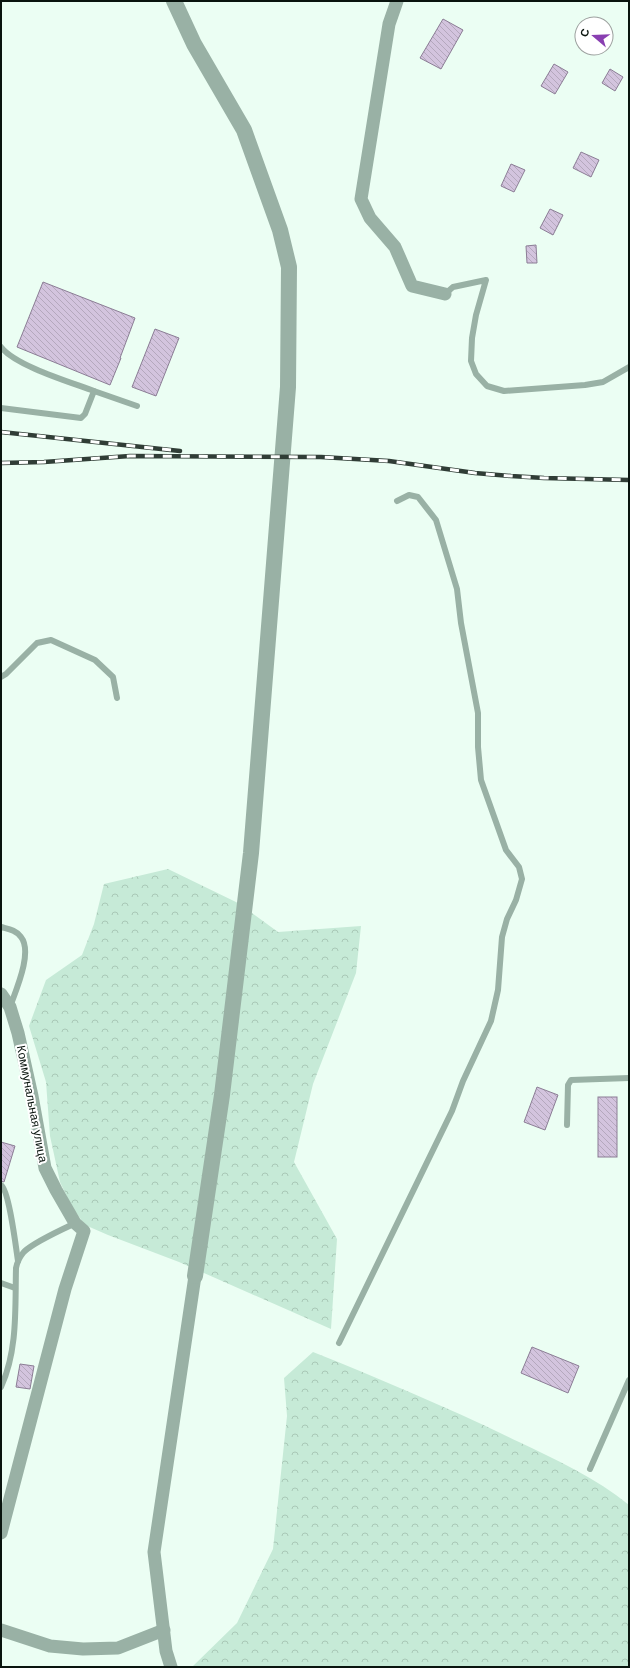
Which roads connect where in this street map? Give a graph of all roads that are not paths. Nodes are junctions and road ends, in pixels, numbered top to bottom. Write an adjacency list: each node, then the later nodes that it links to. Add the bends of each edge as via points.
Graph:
1 (174, 1): 20 (street, via 194,44 244,130 280,230 289,267 288,387 251,853 222,1095)
2 (397, 1): 3 (street, via 389,24 361,199 370,218 394,247 412,286)
3 (445, 294): 5 (lane, via 453,286 486,280 476,315 471,361 476,374 487,386 504,391 585,385 603,382)
4 (1, 347): 6 (lane, via 6,353 30,366)
5 (629, 367)
6 (94, 391): 7 (lane); 8 (lane, via 86,414 81,418)
7 (137, 406)
8 (1, 408)
9 (397, 500): 23 (lane, via 409,495 418,497 436,520 457,590 460,623 478,713 481,780 506,850 518,867 522,879 502,937 498,990 491,1021 463,1080 452,1111)
10 (1, 677): 11 (lane, via 37,643 51,640 95,660 113,677)
11 (117, 698)
12 (1, 927): 14 (lane, via 13,930 22,938 25,955)
13 (1, 994): 14 (street, Коммунальная улица)
14 (10, 1007): 18 (street, Коммунальная улица, via 32,1096 45,1168)
15 (629, 1078): 16 (lane, via 571,1080 568,1085)
16 (567, 1125)
17 (1, 1185): 19 (lane, via 8,1200)
18 (80, 1227): 19 (lane, via 30,1247); 27 (street)
19 (18, 1260): 22 (lane)
20 (195, 1276): 29 (street, via 154,1552)
21 (1, 1283): 22 (lane)
22 (15, 1288): 25 (lane, via 14,1334)
23 (339, 1343)
24 (629, 1380): 26 (lane)
25 (1, 1387)
26 (590, 1469)
27 (1, 1533)
28 (1, 1630): 29 (street, via 50,1646 83,1649 118,1648)
29 (164, 1630): 30 (street)
30 (171, 1667)

